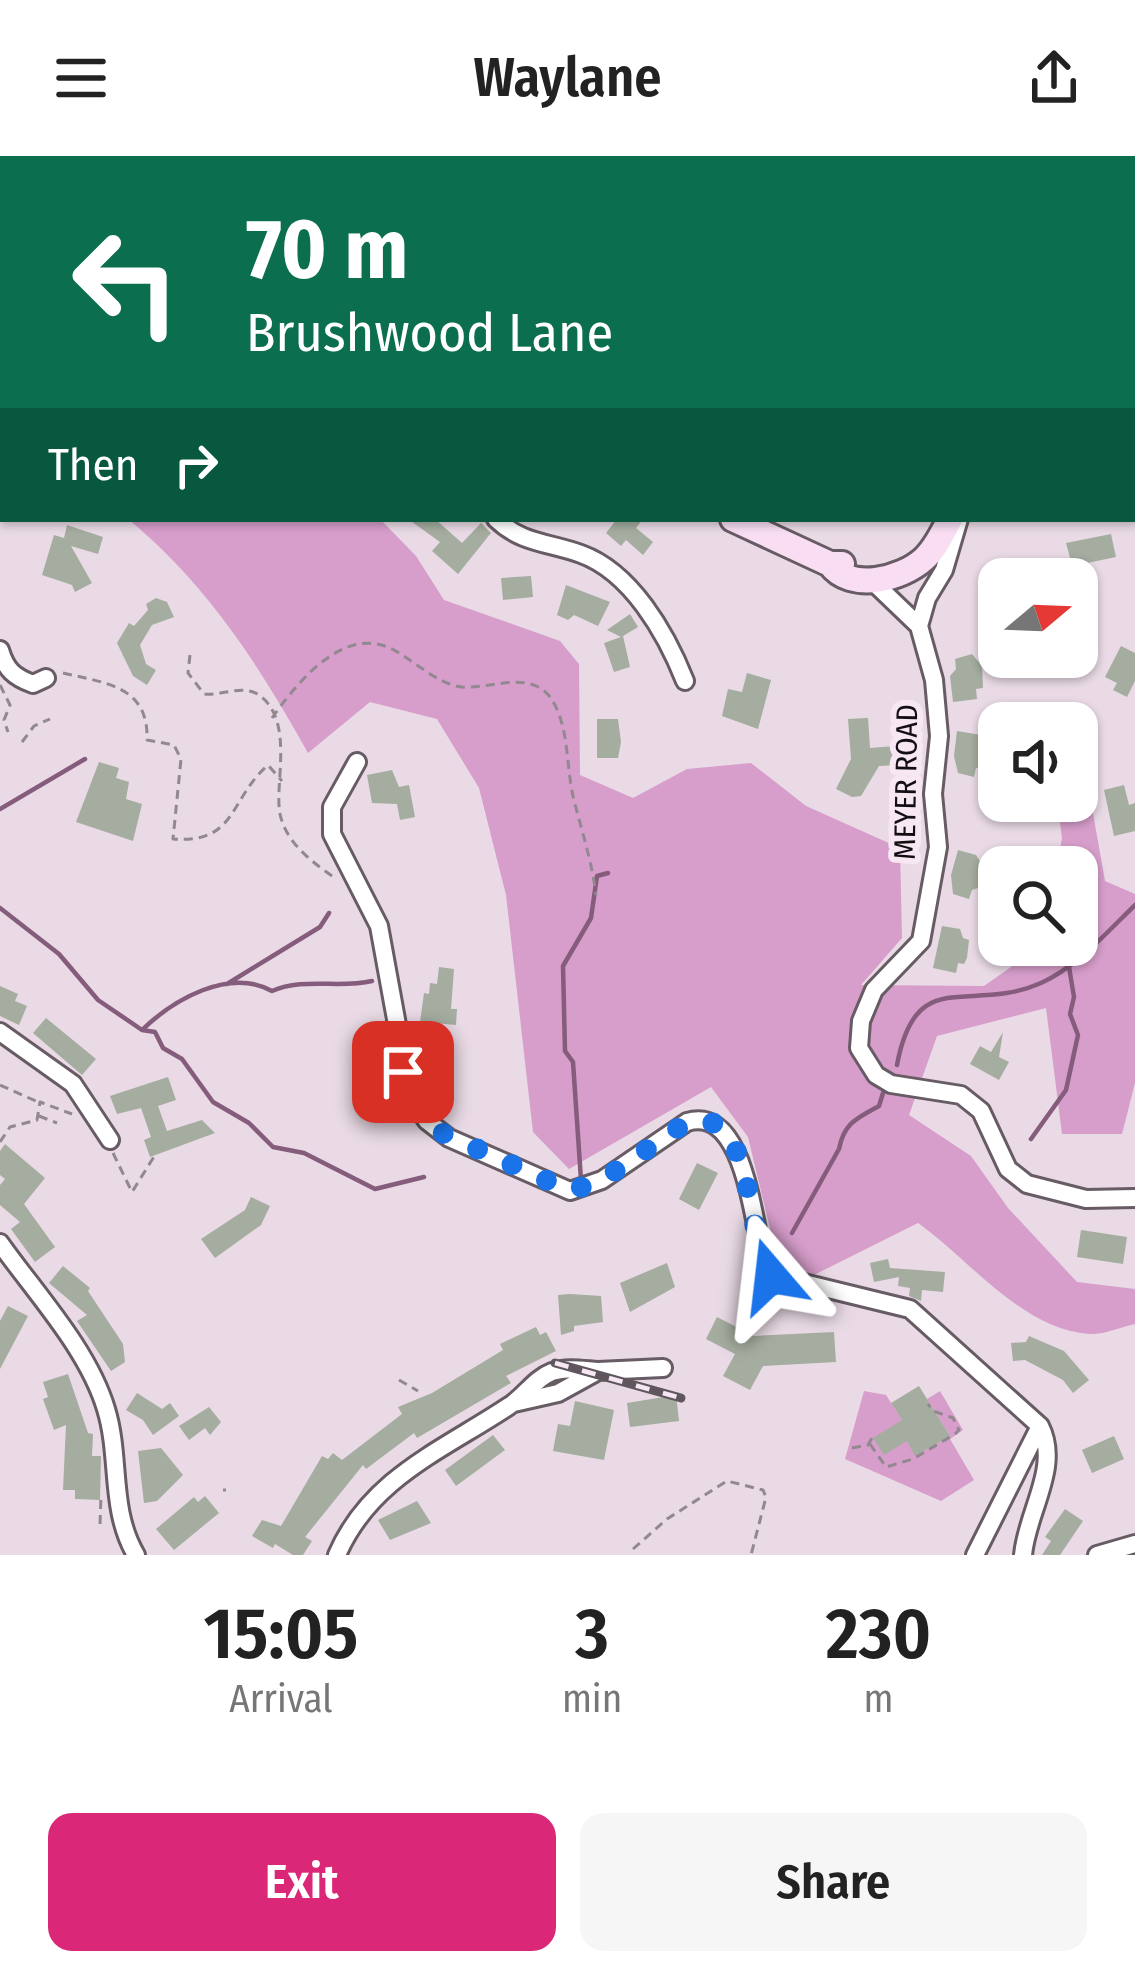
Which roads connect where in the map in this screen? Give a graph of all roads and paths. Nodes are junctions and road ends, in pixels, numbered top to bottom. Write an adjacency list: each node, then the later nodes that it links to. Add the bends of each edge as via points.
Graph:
1 (500, 522): 10 (street, via 524,540 581,554 615,574)
2 (739, 522): 5 (street)
3 (953, 522): 5 (street, via 922,561)
4 (954, 522): 6 (street)
5 (869, 578): 6 (street)
6 (919, 626): 29 (street, MEYER ROAD, via 939,736 938,847 921,941 874,990 859,1048 891,1084 961,1095 981,1111 1008,1169 1027,1184 1086,1199)
7 (0, 650): 9 (street, via 16,678 33,684)
8 (190, 656): 13 (path, via 188,673 203,694 248,691)
9 (49, 673): 17 (path, via 119,685 142,708 147,740 173,745 181,759 173,838 219,831 268,765)
10 (685, 680)
11 (0, 684): 14 (path, via 10,706)
12 (50, 718): 15 (path)
13 (272, 718): 17 (path); 18 (path, via 315,669 359,643 388,646 455,686 518,682 545,691 564,739)
14 (8, 732)
15 (22, 742)
16 (357, 762): 19 (street, via 335,799 331,825)
17 (282, 781): 19 (path, via 278,810 298,848)
18 (596, 895)
19 (369, 904): 35 (street, via 405,1084 433,1127 570,1191 602,1180 687,1122 716,1123 737,1155 767,1274 916,1312)
20 (0, 1032): 26 (street, via 73,1084)
21 (0, 1085): 22 (path)
22 (40, 1102): 23 (path); 24 (path)
23 (69, 1113)
24 (38, 1115): 25 (path); 27 (path, via 10,1127)
25 (57, 1123)
26 (110, 1140): 28 (path, via 132,1192)
27 (0, 1142)
28 (155, 1155)
29 (1135, 1198)
30 (0, 1243): 43 (street, via 102,1396 120,1518)
31 (663, 1368): 44 (street, via 598,1371 558,1393 514,1403 397,1476 362,1512)
32 (398, 1380): 33 (path)
33 (418, 1391)
34 (928, 1403): 37 (path, via 950,1414 959,1430)
35 (1040, 1426): 46 (street); 47 (street, via 1049,1462)
36 (852, 1448): 37 (path, via 871,1441 886,1467)
37 (905, 1461): 38 (path)
38 (905, 1470)
39 (101, 1488): 40 (path)
40 (100, 1523)
41 (1135, 1544): 48 (street)
42 (633, 1549): 45 (path, via 727,1480 766,1497)
43 (136, 1555)
44 (337, 1555)
45 (751, 1555)
46 (975, 1555)
47 (1023, 1555)
48 (1097, 1555)

